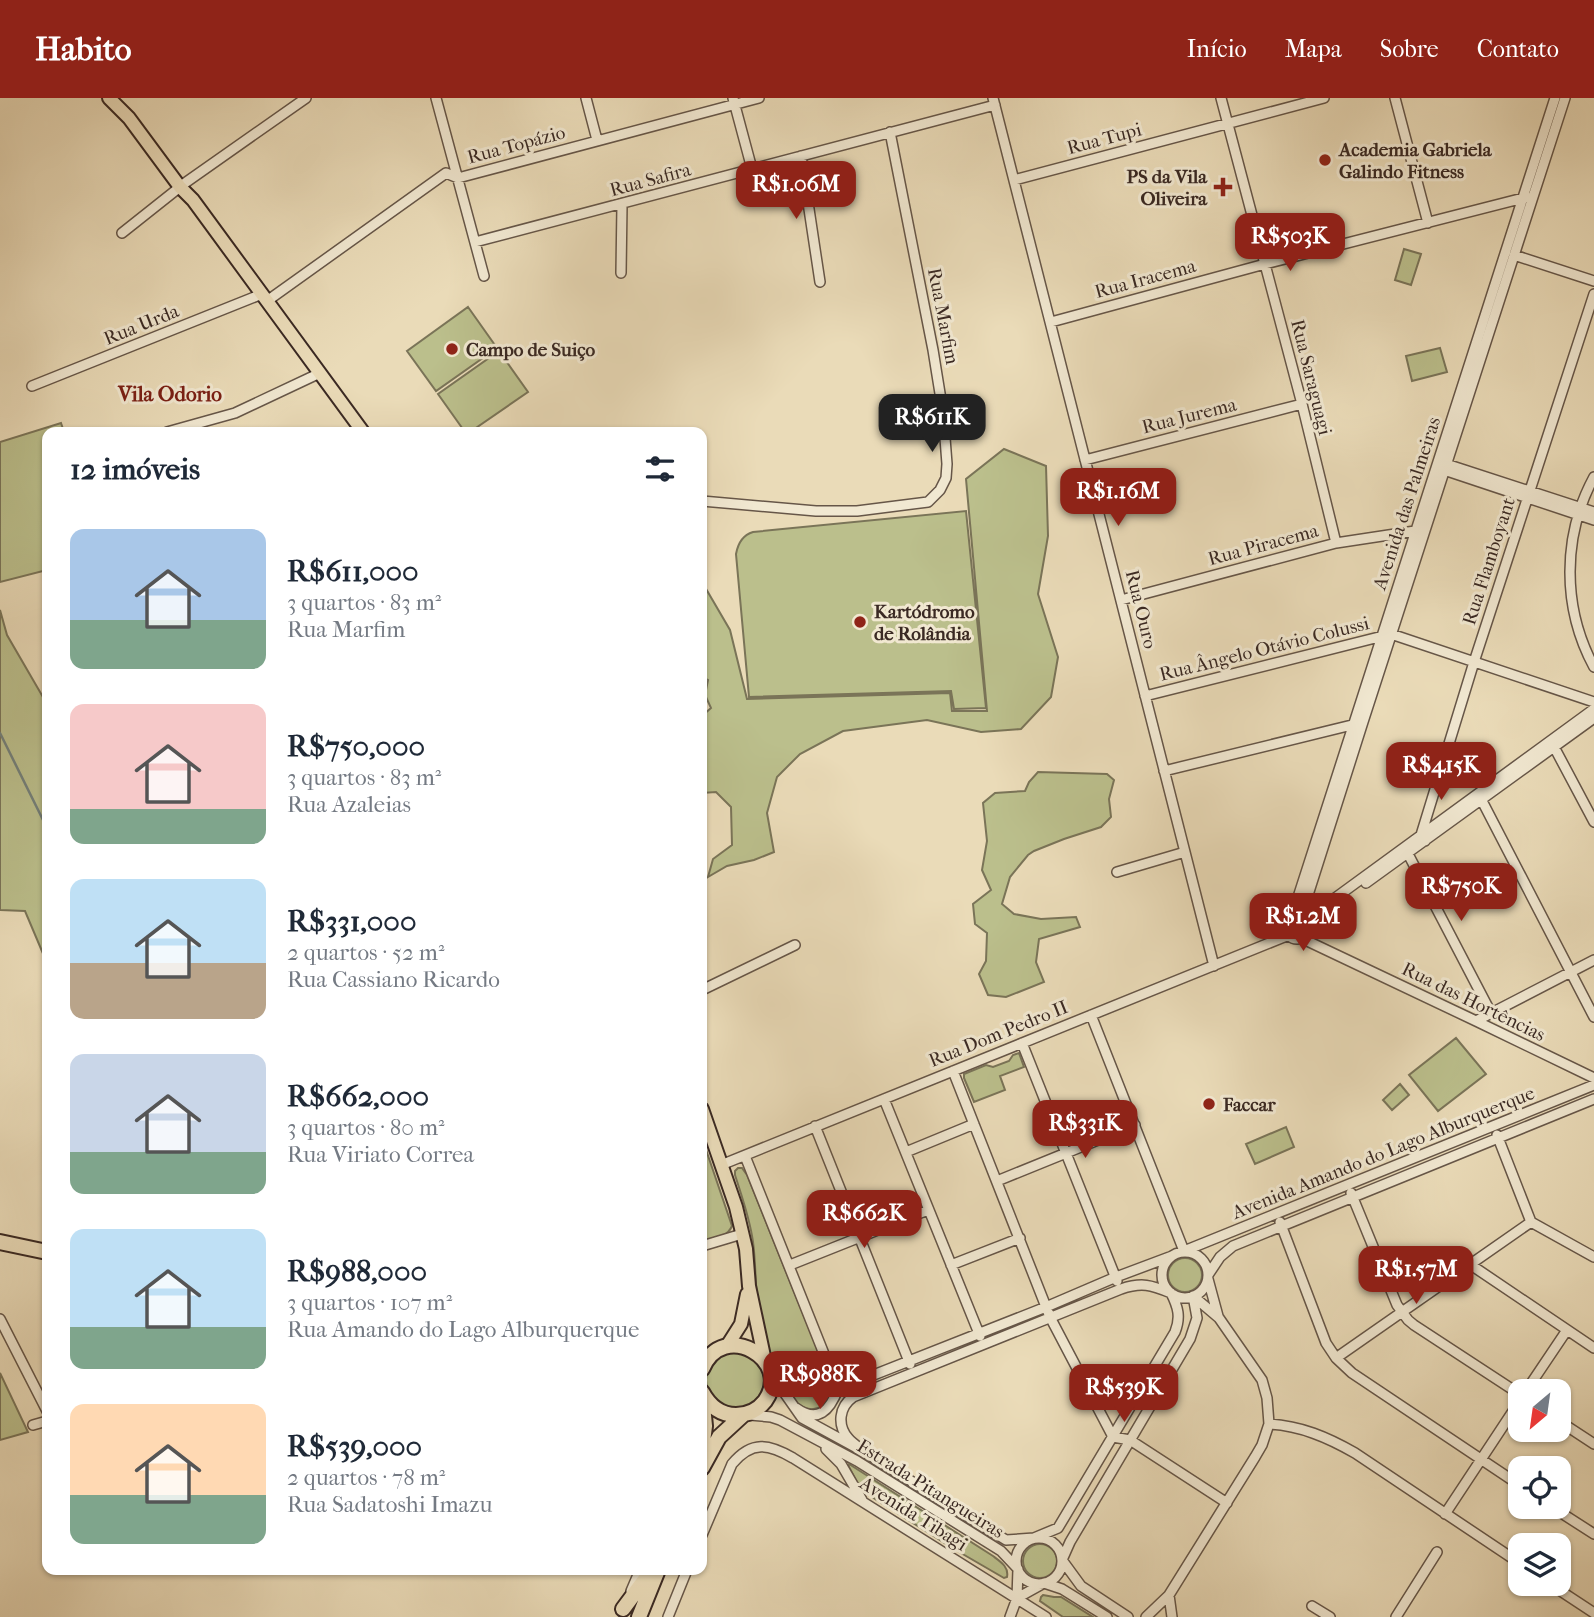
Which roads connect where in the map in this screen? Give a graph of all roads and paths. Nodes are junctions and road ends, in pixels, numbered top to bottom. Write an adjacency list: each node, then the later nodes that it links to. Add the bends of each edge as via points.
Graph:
1 (109, 98): 23 (main road)
2 (119, 98): 23 (main road)
3 (306, 98): 23 (street)
4 (436, 98): 18 (street)
5 (586, 98): 16 (street)
6 (759, 98): 12 (street, Rua Topázio)
7 (1222, 98): 14 (street, Rua Saraguagi)
8 (1324, 98): 14 (street, Rua Tupi)
9 (1395, 98): 27 (street)
10 (1555, 98): 25 (street, Avenida das Palmeiras)
11 (1565, 98): 24 (street, Avenida das Palmeiras)
12 (733, 101): 16 (street, Rua Topázio); 19 (street)
13 (994, 101): 15 (street, Rua Safira); 22 (street, Rua Ouro)
14 (1228, 123): 22 (street, Rua Tupi); 31 (street, Rua Saraguagi)
15 (890, 132): 17 (street, Rua Safira); 48 (street, Rua Marfim, via 943,412 947,472 940,490 928,502 858,511)
16 (597, 140): 21 (street, Rua Topázio)
17 (801, 156): 19 (street, Rua Safira); 35 (street)
18 (455, 167): 20 (street, Rua Topázio); 21 (street)
19 (752, 169): 26 (street, Rua Safira)
20 (446, 173): 21 (street, Rua Topázio); 37 (street, Rua Topázio)
21 (458, 178): 29 (street)
22 (1014, 180): 38 (street, Rua Ouro)
23 (182, 185): 28 (street); 37 (main road)
24 (1534, 196): 25 (street, Rua Iracema); 30 (street, Avenida das Palmeiras)
25 (1522, 199): 27 (street, Rua Iracema); 30 (street, Avenida das Palmeiras)
26 (622, 205): 29 (street, Rua Safira); 32 (street)
27 (1428, 223): 31 (street, Rua Iracema)
28 (122, 233)
29 (475, 242): 33 (street)
30 (1513, 250): 34 (street); 45 (street, Avenida das Palmeiras)
31 (1265, 264): 38 (street, Rua Iracema); 41 (street, Rua Saraguagi)
32 (621, 273)
33 (484, 276)
34 (1594, 281)
35 (820, 282)
36 (1594, 294): 47 (street, Rua Flamboyant)
37 (265, 298): 39 (main road); 40 (street, Rua Urda)
38 (1051, 321): 44 (street, Rua Ouro)
39 (320, 373): 42 (street); 43 (main road)
40 (32, 386)
41 (1302, 404): 44 (street, Rua Jurema); 53 (street, Rua Saraguagi)
42 (194, 427)
43 (359, 427)
44 (1086, 460): 54 (street, Rua Ouro)
45 (1441, 466): 47 (street); 52 (street, Avenida das Palmeiras); 55 (street, Avenida das Palmeiras)
46 (1594, 477): 49 (street)
47 (1528, 494): 49 (street); 56 (street, Rua Flamboyant)
48 (707, 501)
49 (1579, 511): 50 (street); 51 (street); 57 (street, via 1570,557 1570,587 1578,630)
50 (1594, 512)
51 (1594, 520)
52 (1415, 531): 53 (street, Rua Piracema); 55 (street, Avenida das Palmeiras)
53 (1336, 543): 54 (street, Rua Piracema)
54 (1122, 600): 58 (street, Rua Ouro)
55 (1386, 635): 56 (street); 58 (street, Rua Ângelo Otávio Colussi); 62 (street, Avenida das Palmeiras)
56 (1474, 662): 59 (street); 67 (street, Rua Flamboyant)
57 (1594, 667)
58 (1145, 696): 64 (street, Rua Ouro)
59 (1594, 702)
60 (1594, 709): 63 (street)
61 (1594, 718): 63 (street)
62 (1358, 723): 64 (street); 71 (street, Avenida das Palmeiras)
63 (1552, 743): 65 (street); 66 (street)
64 (1164, 771): 69 (street, Rua Ouro)
65 (1479, 797): 67 (street); 77 (street)
66 (1594, 822)
67 (1423, 838): 68 (street)
68 (1406, 850): 71 (street); 79 (street)
69 (1185, 852): 70 (street); 76 (street, Rua Ouro)
70 (1117, 872)
71 (1301, 920): 72 (street, via 1286,927); 73 (street, via 1308,932)
72 (1289, 935): 73 (street, Rua das Hortências); 76 (street, Rua Dom Pedro II)
73 (1301, 938): 82 (street, Rua das Hortências)
74 (795, 945): 78 (street)
75 (1594, 960): 77 (street)
76 (1214, 966): 80 (street, Rua Dom Pedro II)
77 (1571, 973): 79 (street); 81 (street)
78 (707, 988)
79 (1491, 1013): 82 (street)
80 (1091, 1015): 83 (street, Rua Dom Pedro II); 91 (street)
81 (1594, 1017)
82 (1476, 1021): 85 (street, Rua das Hortências)
83 (1023, 1043): 84 (street, Rua Dom Pedro II); 96 (street)
84 (953, 1070): 87 (street, Rua Dom Pedro II); 90 (street)
85 (1594, 1078)
86 (1594, 1085): 93 (street, Avenida Amando do Lago Alburquerque)
87 (884, 1098): 92 (street, Rua Dom Pedro II); 95 (street)
88 (1594, 1099): 94 (street, Avenida Amando do Lago Alburquerque)
89 (707, 1124): 98 (main road)
90 (974, 1124): 95 (street); 99 (street)
91 (1135, 1125): 96 (street); 112 (street)
92 (815, 1126): 97 (street, Rua Dom Pedro II); 107 (street)
93 (1494, 1127): 94 (street); 100 (street, Avenida Amando do Lago Alburquerque)
94 (1499, 1138): 101 (street, Avenida Amando do Lago Alburquerque); 104 (street)
95 (906, 1152): 102 (street)
96 (1066, 1152): 99 (street); 118 (street)
97 (745, 1156): 98 (street, Rua Dom Pedro II); 115 (street)
98 (721, 1165): 106 (main road)
99 (997, 1181): 108 (street)
100 (1348, 1185): 101 (street); 103 (street, Avenida Amando do Lago Alburquerque)
101 (1353, 1197): 105 (street, Avenida Amando do Lago Alburquerque); 125 (street)
102 (928, 1210): 107 (street); 116 (street)
103 (1276, 1214): 105 (street); 112 (street, Avenida Amando do Lago Alburquerque)
104 (1531, 1222): 114 (street); 117 (street)
105 (1281, 1226): 119 (street, Avenida Amando do Lago Alburquerque, via 1233,1246); 135 (street)
106 (742, 1234): 110 (street); 120 (main road)
107 (858, 1237): 115 (street); 137 (street)
108 (1020, 1238): 116 (street); 124 (street)
109 (0, 1242): 111 (highway)
110 (707, 1244)
111 (42, 1251)
112 (1184, 1251): 113 (street); 119 (street, via 1202,1259)
113 (1172, 1256): 118 (street); 122 (street, via 1162,1277)
114 (1594, 1256)
115 (789, 1265): 142 (street)
116 (951, 1265): 130 (street)
117 (1471, 1265): 125 (street); 129 (street)
118 (1116, 1277): 121 (street); 124 (street)
119 (1208, 1277): 123 (street, via 1204,1288); 127 (street)
120 (749, 1286): 133 (main road, via 741,1324); 138 (main road)
121 (1121, 1289): 122 (street, via 1145,1284); 126 (street)
122 (1171, 1293): 123 (street); 152 (street, via 1179,1309 1175,1332)
123 (1193, 1296): 127 (street); 154 (street, via 1197,1318 1190,1339)
124 (1046, 1307): 126 (street); 130 (street)
125 (1402, 1313): 135 (street); 141 (street)
126 (1051, 1317): 131 (street); 152 (street)
127 (1219, 1318): 149 (street, via 1262,1380)
128 (0, 1319): 144 (street)
129 (1567, 1330): 134 (street); 140 (street)
130 (978, 1333): 131 (street); 137 (street)
131 (983, 1344): 139 (street)
132 (707, 1346): 133 (highway)
133 (724, 1347): 136 (highway); 138 (highway, via 747,1347)
134 (1594, 1348)
135 (1336, 1358): 158 (street)
136 (707, 1360)
137 (909, 1362): 139 (street); 142 (street)
138 (768, 1367): 145 (street, Estrada Pitangueiras); 146 (highway, via 770,1390 765,1400)
139 (913, 1373): 156 (street, via 846,1402 841,1426 847,1438)
140 (1534, 1379)
141 (1508, 1388)
142 (838, 1390): 145 (street, via 829,1408 820,1414)
143 (707, 1400): 146 (highway, via 722,1412)
144 (42, 1401)
145 (791, 1405): 156 (street, Estrada Pitangueiras, via 802,1418)
146 (744, 1414): 153 (street, Estrada Pitangueiras, via 780,1419); 157 (highway, via 719,1437)
147 (1508, 1417): 158 (street)
148 (42, 1422): 150 (street)
149 (1269, 1424): 161 (street, via 1262,1445); 162 (street, via 1300,1428 1337,1443)
150 (33, 1425)
151 (1572, 1430): 155 (street)
152 (1113, 1437): 154 (street); 166 (street, via 1058,1528)
153 (814, 1439): 160 (street, via 841,1464); 170 (street, Estrada Pitangueiras, via 1001,1551)
154 (1130, 1440): 161 (street); 169 (street)
155 (1594, 1444)
156 (866, 1453): 166 (street, Estrada Pitangueiras, via 1006,1540)
157 (707, 1459)
158 (1481, 1459): 159 (street); 162 (street)
159 (1508, 1477)
160 (862, 1500): 164 (street, Avenida Tibagi, via 779,1450 761,1446 745,1451 732,1464); 178 (street, Avenida Tibagi)
161 (1227, 1503): 176 (street)
162 (1445, 1514): 168 (street)
163 (1571, 1519): 165 (street)
164 (707, 1523)
165 (1594, 1534)
166 (1034, 1538): 169 (street, via 1055,1544); 170 (street, via 1019,1550)
167 (1437, 1552): 191 (street)
168 (1508, 1555)
169 (1062, 1560): 175 (street, via 1059,1573); 187 (street, via 1081,1586)
170 (1018, 1569): 175 (street, via 1030,1582); 178 (street)
171 (638, 1575): 180 (street)
172 (649, 1575): 180 (highway)
173 (656, 1575): 182 (highway)
174 (685, 1575): 183 (street)
175 (1044, 1583): 178 (street); 186 (street)
176 (1169, 1595): 188 (street); 189 (street)
177 (1568, 1596): 181 (street)
178 (1017, 1598): 184 (street); 185 (street, Avenida Tibagi)
179 (1312, 1606): 190 (street)
180 (622, 1613)
181 (1594, 1613)
182 (639, 1617)
183 (668, 1617)
184 (1010, 1617)
185 (1046, 1617)
186 (1107, 1617)
187 (1128, 1617)
188 (1146, 1617)
189 (1172, 1617)
190 (1330, 1617)
191 (1396, 1617)

